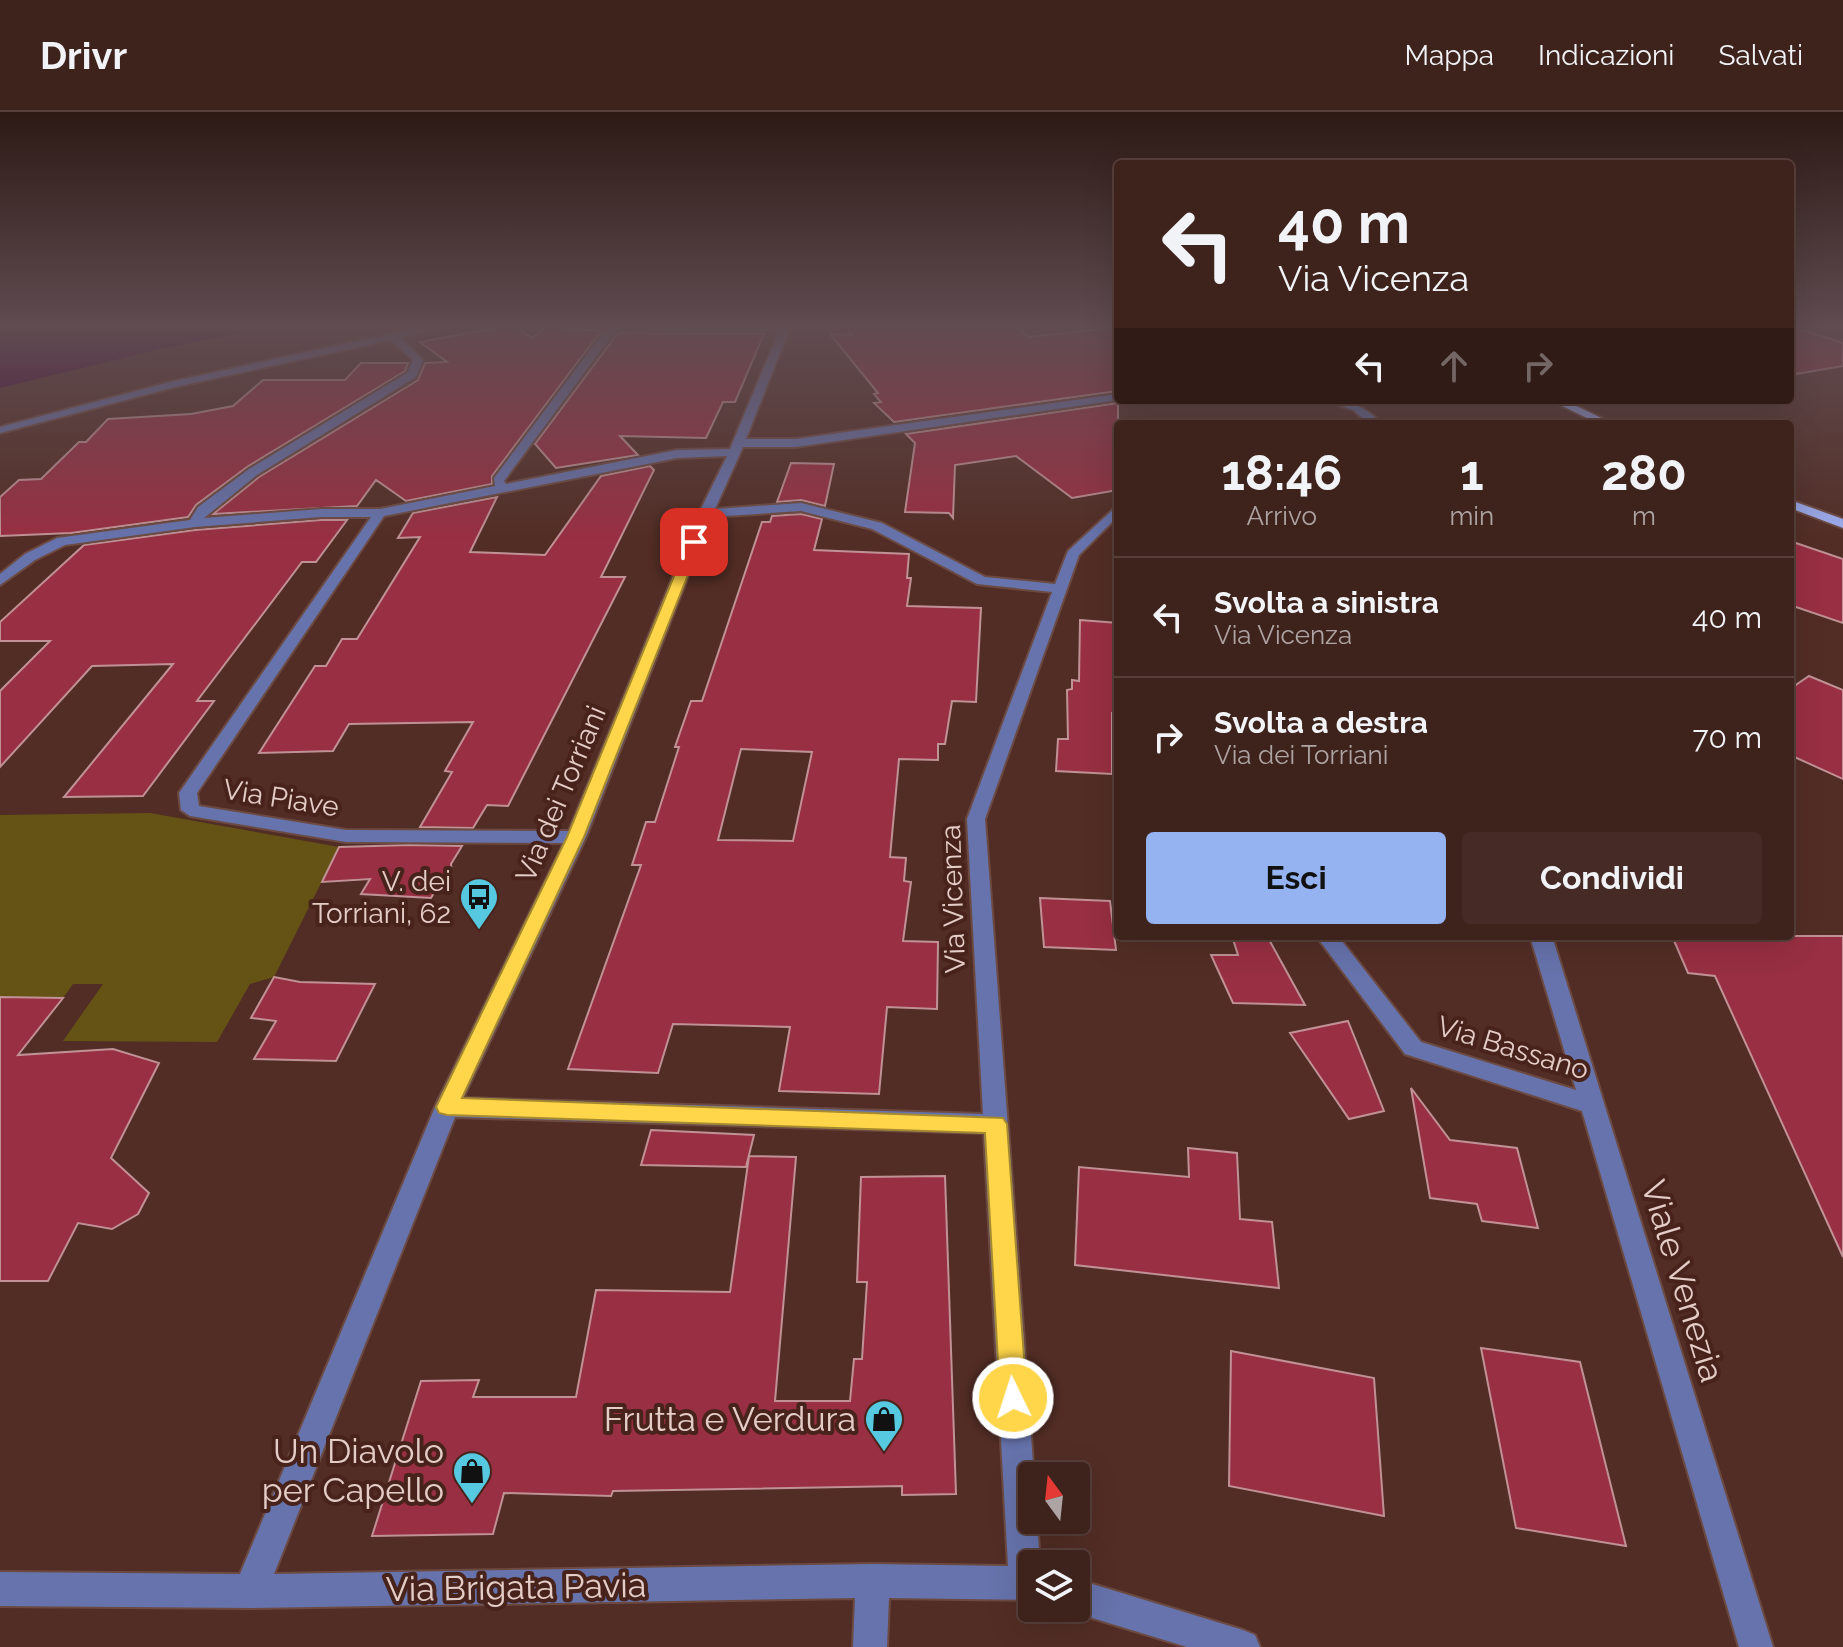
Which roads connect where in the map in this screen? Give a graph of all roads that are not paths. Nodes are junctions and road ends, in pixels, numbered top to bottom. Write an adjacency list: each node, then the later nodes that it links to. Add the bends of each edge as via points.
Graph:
1 (126, 397): 10 (street)
2 (377, 397): 17 (street, via 253,472 203,510)
3 (561, 397): 12 (street, via 498,481)
4 (757, 397): 11 (street, Via dei Torriani)
5 (1114, 398): 11 (street)
6 (1344, 404): 8 (street)
7 (1564, 404): 9 (main road)
8 (1371, 420)
9 (1599, 420)
10 (0, 430)
11 (737, 448): 12 (street, via 677,454); 15 (street, Via dei Torriani)
12 (502, 488): 14 (street)
13 (1794, 506): 18 (main road)
14 (380, 513): 17 (street); 21 (street, Via Piave, via 188,793 190,810 346,836)
15 (706, 513): 20 (street, via 801,507 877,526 982,581); 21 (street, Via dei Torriani)
16 (1114, 513): 20 (street, Via Vicenza, via 1073,554)
17 (195, 523): 19 (street, via 62,541)
18 (1843, 524)
19 (0, 581)
20 (1060, 589): 26 (street, Via Vicenza, via 976,819)
21 (576, 837): 25 (street, Via dei Torriani)
22 (1330, 940): 24 (street, Via Bassano, via 1413,1048)
23 (1542, 940): 24 (street, Viale Venezia)
24 (1592, 1105): 35 (street, Viale Venezia)
25 (447, 1107): 26 (street); 31 (street, Via dei Torriani)
26 (995, 1124): 27 (street, Via Vicenza)
27 (1026, 1550)
28 (873, 1581): 29 (street, Via Brigata Pavia); 31 (street, Via Brigata Pavia); 33 (street)
29 (1018, 1582)
30 (0, 1589): 31 (street, Via Brigata Pavia)
31 (250, 1591)
32 (1090, 1600): 34 (street)
33 (870, 1647)
34 (1243, 1647)
35 (1756, 1647)

